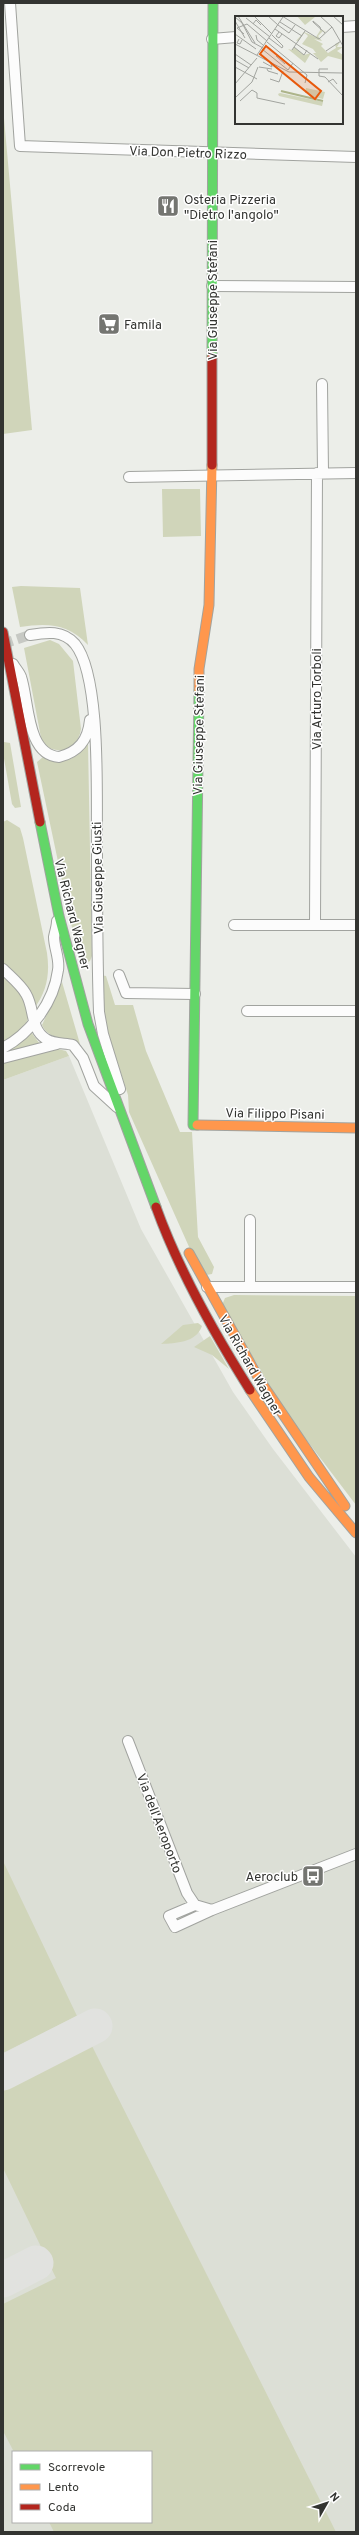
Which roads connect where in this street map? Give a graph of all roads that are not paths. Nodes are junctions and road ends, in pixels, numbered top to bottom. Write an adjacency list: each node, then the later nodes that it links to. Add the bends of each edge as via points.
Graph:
1 (213, 3): 6 (main road, Via Giuseppe Stefani)
2 (9, 4): 7 (street, Via Don Pietro Rizzo, via 20,146)
3 (356, 26): 4 (street)
4 (343, 27)
5 (235, 37): 6 (street)
6 (212, 39): 7 (main road, Via Giuseppe Stefani)
7 (212, 152): 8 (street, Via Don Pietro Rizzo); 9 (main road, Via Giuseppe Stefani)
8 (356, 157)
9 (212, 286): 10 (street); 15 (main road, Via Giuseppe Stefani)
10 (356, 287)
11 (322, 384): 12 (street, Via Arturo Torboli)
12 (320, 473): 13 (street); 15 (street); 22 (street, Via Arturo Torboli)
13 (356, 473)
14 (128, 477): 15 (street)
15 (212, 477): 26 (main road, Via Giuseppe Stefani, via 209,605 199,669)
16 (3, 632): 18 (main road, Via Richard Wagner)
17 (30, 635): 19 (street, Via Giuseppe Giusti, via 58,633 68,637 75,645 88,672)
18 (8, 658): 19 (street, Via Giuseppe Giusti, via 21,676 28,715 37,742 52,756 66,755 83,744 89,729); 20 (main road, Via Richard Wagner)
19 (92, 702): 34 (street, Via Giuseppe Giusti, via 95,735 99,1012 103,1034 120,1086)
20 (59, 916): 29 (street, via 54,936 58,969 47,1004); 33 (main road, Via Richard Wagner, via 88,1024)
21 (234, 925): 22 (street)
22 (315, 925): 23 (street)
23 (356, 925)
24 (3, 969): 29 (street, via 26,993)
25 (119, 975): 26 (street, via 126,993)
26 (195, 994): 35 (main road, Via Giuseppe Stefani)
27 (247, 1011): 28 (street)
28 (356, 1011)
29 (34, 1024): 30 (street, via 46,1039); 31 (street)
30 (63, 1043): 32 (street); 33 (street, via 73,1045 79,1051 94,1086)
31 (3, 1048)
32 (3, 1058)
33 (118, 1108): 34 (main road, Via Richard Wagner)
34 (124, 1122): 37 (main road, Via Richard Wagner)
35 (193, 1125): 36 (main road, Via Filippo Pisani)
36 (356, 1128)
37 (152, 1193): 39 (main road, Via Richard Wagner); 45 (main road, Via Richard Wagner, via 171,1243 249,1391 314,1484)
38 (250, 1220): 42 (street)
39 (173, 1224)
40 (184, 1243): 41 (main road, Via Richard Wagner)
41 (207, 1287): 42 (street); 44 (main road, Via Richard Wagner, via 269,1396)
42 (250, 1287): 43 (street)
43 (356, 1287)
44 (356, 1523)
45 (356, 1532)
46 (128, 1741): 48 (street, Via dell'Aeroporto, via 187,1893)
47 (356, 1854): 49 (street)
48 (195, 1905): 49 (street); 49 (street, via 169,1916 175,1927)
49 (212, 1910)

